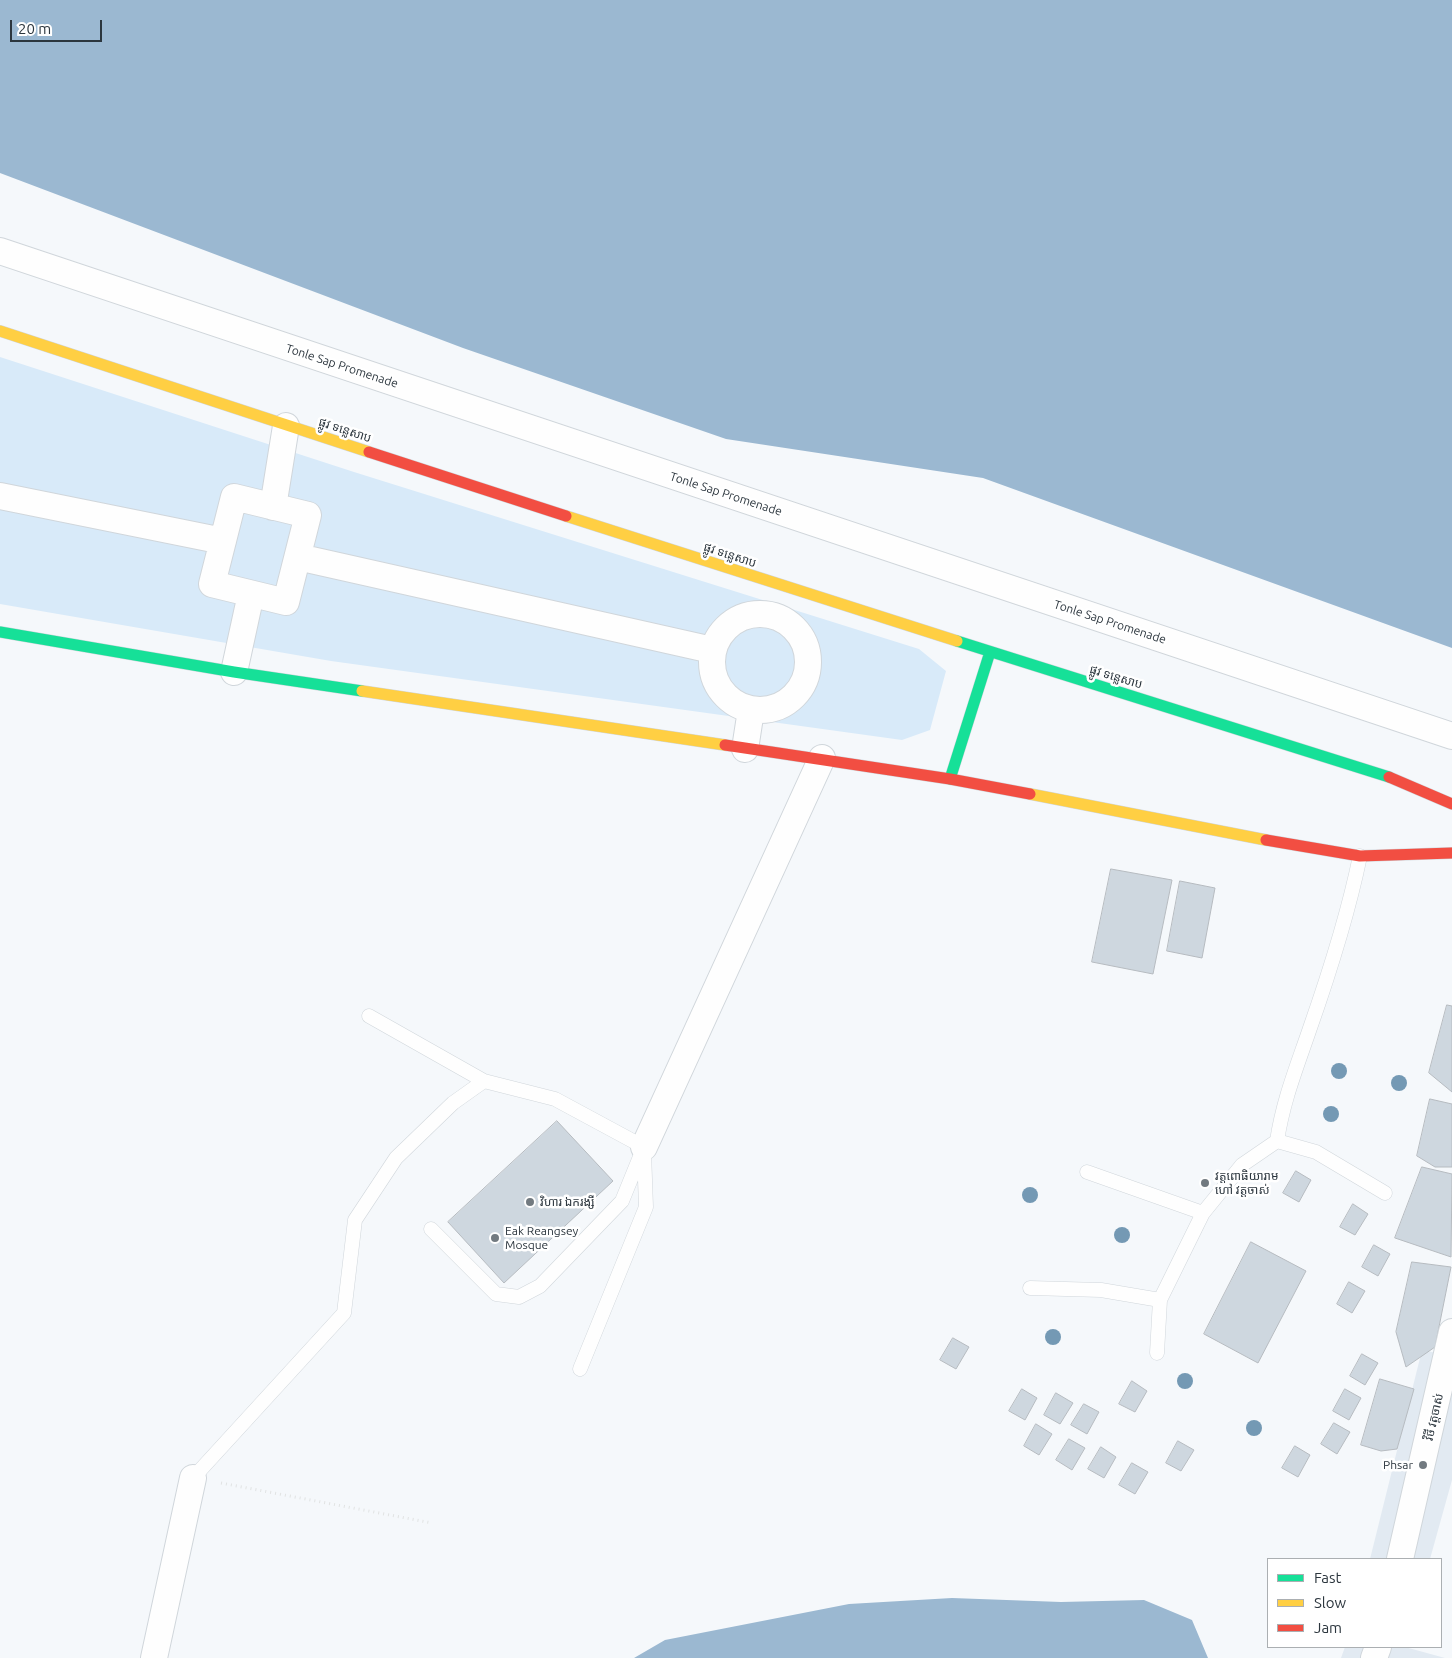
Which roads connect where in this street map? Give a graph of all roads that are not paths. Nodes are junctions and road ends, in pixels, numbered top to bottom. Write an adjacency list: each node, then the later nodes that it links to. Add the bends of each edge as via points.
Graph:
1 (0, 251): 16 (street, Tonle Sap Promenade)
2 (0, 331): 3 (street, ផ្លូវ ទន្លេសាប)
3 (286, 426): 5 (street); 8 (street, ផ្លូវ ទន្លេសាប)
4 (0, 496): 6 (street)
5 (273, 507): 6 (street, via 234,497); 7 (street, via 308,516)
6 (223, 542): 9 (street, via 212,584)
7 (298, 557): 9 (street, via 286,602); 12 (street)
8 (784, 587): 10 (street); 13 (street, ផ្លូវ ទន្លេសាប)
9 (252, 594): 14 (street)
10 (773, 616): 12 (street, via 745,616 719,636); 15 (street, via 783,619 805,643 808,675 796,696 782,706)
11 (0, 632): 14 (street)
12 (712, 650): 15 (street, via 711,661 717,686 730,701)
13 (990, 652): 19 (street); 20 (street, ផ្លូវ ទន្លេសាប, via 1343,761 1409,784)
14 (234, 672): 17 (street)
15 (751, 710): 17 (street)
16 (1452, 736)
17 (745, 749): 18 (street)
18 (822, 758): 19 (street); 26 (street)
19 (950, 779): 22 (street)
20 (1452, 804)
21 (1452, 853): 22 (street)
22 (1360, 856): 25 (lane, via 1353,891 1310,1030 1282,1107)
23 (369, 1016): 24 (lane)
24 (484, 1081): 26 (lane, via 555,1099); 36 (lane, via 453,1103 396,1158 355,1220 344,1313)
25 (1277, 1141): 28 (lane, via 1316,1152); 29 (lane, via 1242,1165)
26 (644, 1147): 30 (lane, via 622,1201 540,1286 519,1298 496,1294); 35 (lane, via 646,1207)
27 (1087, 1172): 29 (lane)
28 (1384, 1193)
29 (1203, 1212): 32 (lane)
30 (431, 1229)
31 (1030, 1288): 32 (lane, via 1101,1290)
32 (1160, 1300): 34 (lane)
33 (1452, 1332): 37 (street, វិថី វត្តចាស់)
34 (1157, 1353)
35 (580, 1369)
36 (194, 1478): 38 (street)
37 (1400, 1558)
38 (154, 1658)

